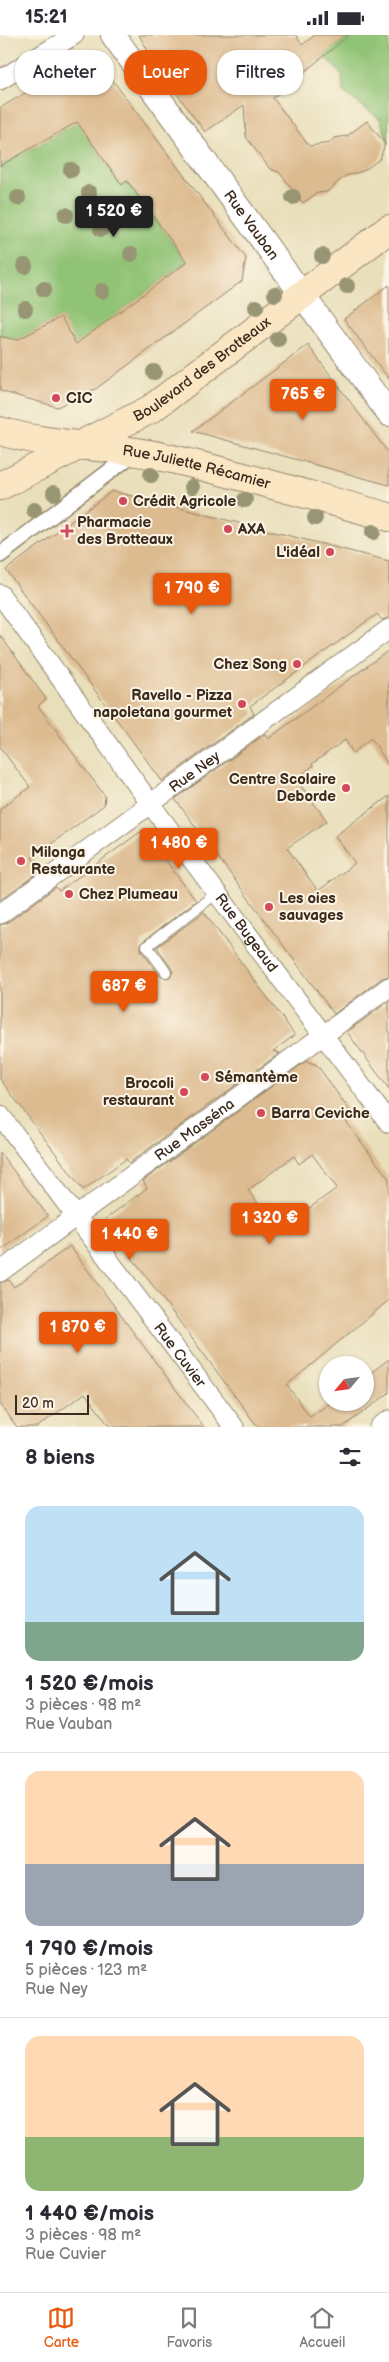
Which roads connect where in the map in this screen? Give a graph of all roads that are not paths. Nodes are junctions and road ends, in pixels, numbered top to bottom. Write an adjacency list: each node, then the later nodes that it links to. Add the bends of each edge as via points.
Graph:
1 (74, 35): 3 (street)
2 (114, 35): 5 (street, Rue Vauban)
3 (0, 80)
4 (389, 229): 5 (main road, Boulevard des Brotteaux)
5 (303, 296): 6 (street, Rue Vauban); 8 (main road, Boulevard des Brotteaux, via 151,409)
6 (389, 414)
7 (0, 431): 8 (main road, Rue Juliette Récamier, via 24,439)
8 (79, 445): 9 (main road, Rue Juliette Récamier); 10 (main road, Boulevard des Brotteaux)
9 (135, 452): 11 (main road, Rue Juliette Récamier); 12 (street)
10 (0, 487)
11 (389, 517)
12 (0, 555)
13 (0, 594): 15 (street, Rue Bugeaud)
14 (389, 629): 15 (street, Rue Ney)
15 (150, 804): 16 (street, Rue Bugeaud); 17 (street, Rue Ney)
16 (217, 893): 18 (lane, via 147,946); 20 (street, Rue Bugeaud)
17 (0, 914)
18 (166, 971)
19 (389, 987): 20 (street, Rue Masséna)
20 (324, 1035): 22 (street, Rue Bugeaud); 23 (street, Rue Masséna)
21 (0, 1115): 23 (street, Rue Cuvier)
22 (389, 1123)
23 (76, 1218): 24 (street, Rue Masséna); 26 (street, Rue Cuvier)
24 (0, 1272)
25 (389, 1420): 27 (street)
26 (234, 1427)
27 (379, 1427)

